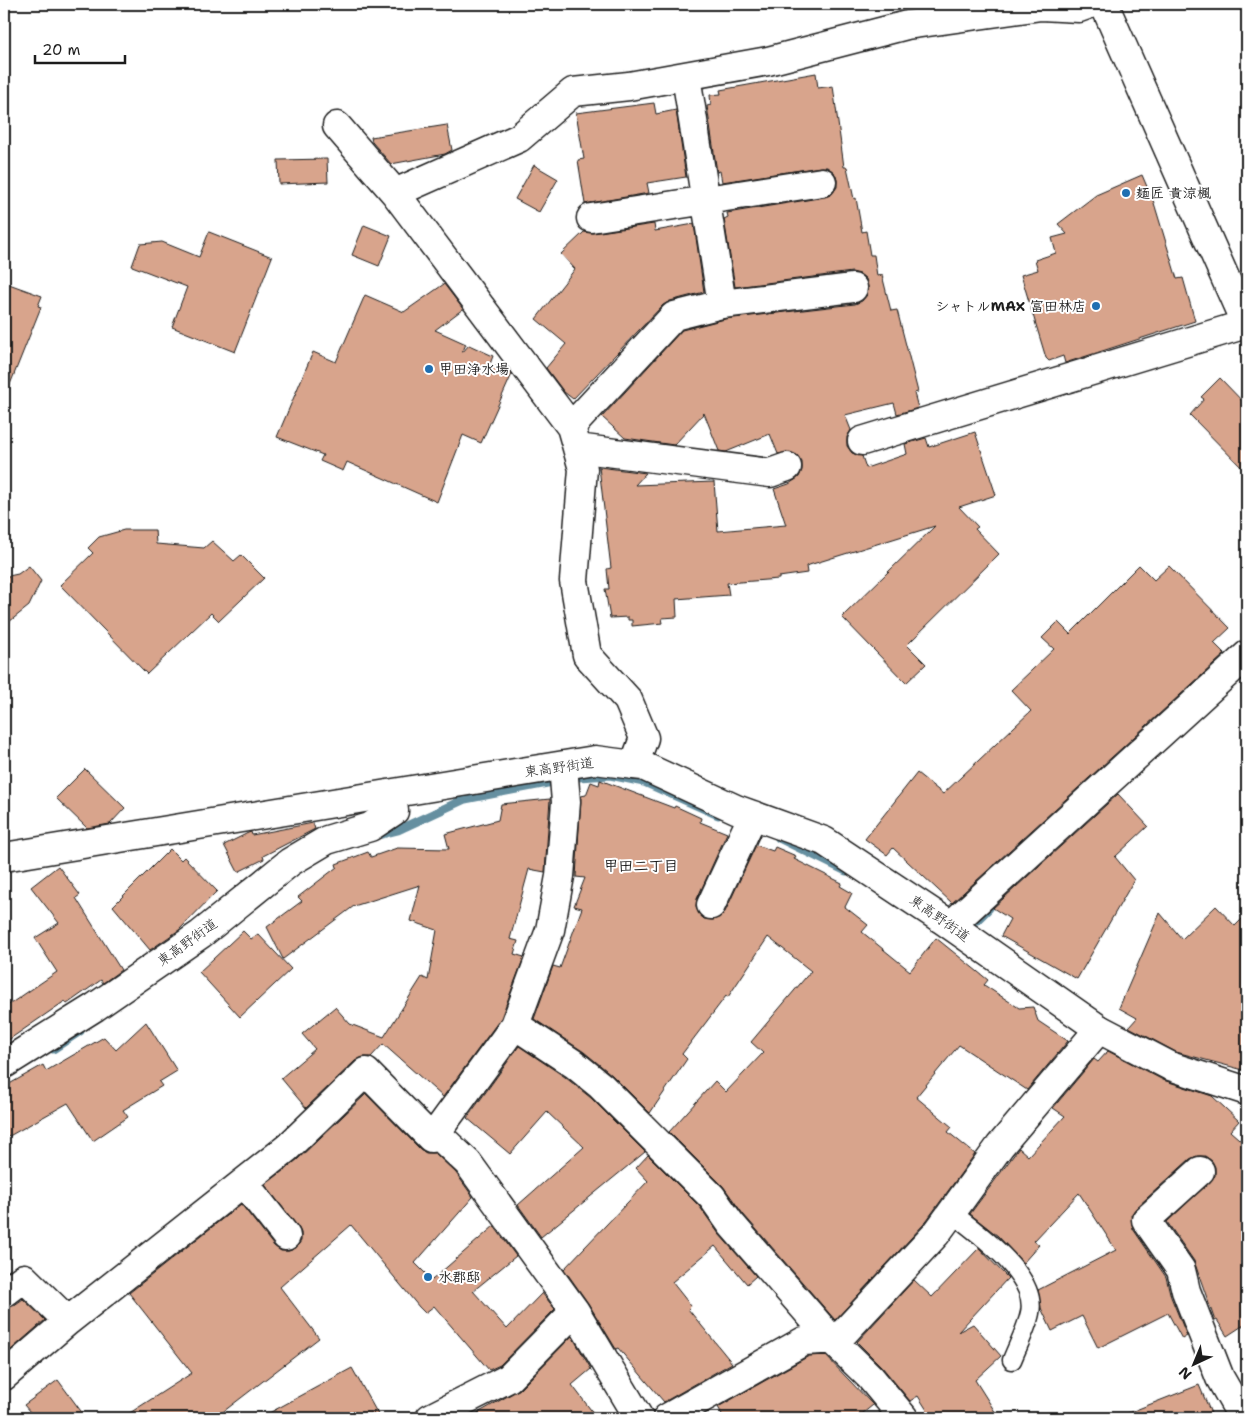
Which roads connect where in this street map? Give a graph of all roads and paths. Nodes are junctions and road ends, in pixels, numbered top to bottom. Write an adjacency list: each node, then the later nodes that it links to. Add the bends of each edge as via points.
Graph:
1 (1090, 4): 3 (street, via 1079,8 1041,6 907,25 768,61)
2 (1104, 4): 11 (street)
3 (686, 76): 6 (street, via 573,92 519,138); 7 (street)
4 (337, 126): 6 (street)
5 (822, 182): 7 (street)
6 (395, 193): 12 (street)
7 (706, 200): 8 (street); 10 (street)
8 (591, 218)
9 (853, 288): 10 (street)
10 (722, 304): 12 (street, via 674,316)
11 (1247, 325): 13 (street)
12 (574, 438): 14 (street, via 770,473); 16 (street, via 583,469 574,581 587,655 628,700 644,738)
13 (862, 441)
14 (787, 467)
15 (1247, 655): 22 (street)
16 (634, 765): 17 (street, 東高野街道, via 594,760); 19 (street, 東高野街道)
17 (563, 766): 18 (street, 東高野街道); 23 (street, via 566,802 560,876 550,930)
18 (392, 794): 20 (street); 25 (street, 東高野街道, via 394,811 370,827 326,840 290,862 201,934 95,1007)
19 (753, 815): 21 (street); 22 (street, 東高野街道, via 824,841)
20 (4, 857)
21 (711, 906)
22 (946, 922): 24 (street, 東高野街道)
23 (515, 1025): 27 (street); 35 (street, via 601,1086 712,1197 731,1224)
24 (1099, 1029): 26 (street, 東高野街道, via 1170,1066); 30 (street, via 1000,1146)
25 (4, 1064)
26 (1247, 1091)
27 (436, 1133): 29 (street, via 431,1138 366,1072 287,1148); 33 (street, via 468,1163)
28 (1200, 1171): 42 (street, via 1146,1220 1181,1270 1220,1378)
29 (244, 1183): 31 (street); 34 (street)
30 (952, 1213): 35 (street, via 838,1339); 36 (lane, via 977,1232 1014,1269 1030,1292 1031,1312)
31 (286, 1236)
32 (4, 1293): 34 (street, via 24,1278)
33 (575, 1311): 38 (street, via 509,1378); 39 (street)
34 (68, 1321): 37 (street)
35 (831, 1339): 40 (street, via 804,1341); 41 (street, via 870,1377)
36 (1012, 1360)
37 (4, 1376)
38 (430, 1418)
39 (639, 1418)
40 (667, 1418)
41 (904, 1418)
42 (1243, 1418)

